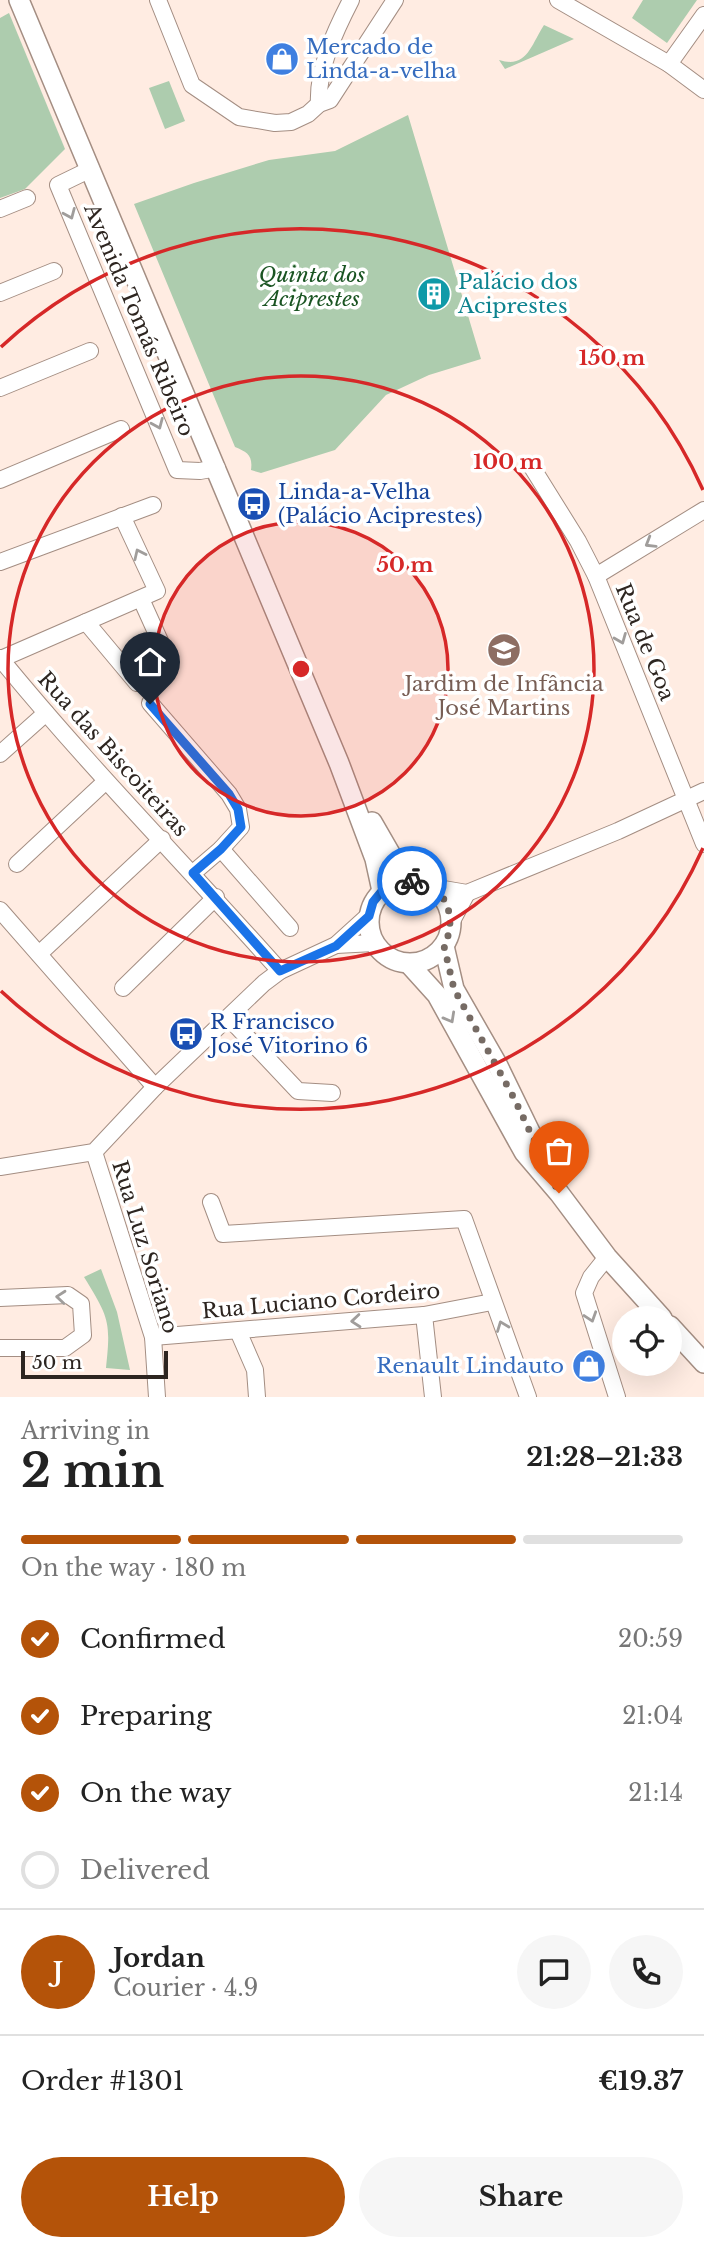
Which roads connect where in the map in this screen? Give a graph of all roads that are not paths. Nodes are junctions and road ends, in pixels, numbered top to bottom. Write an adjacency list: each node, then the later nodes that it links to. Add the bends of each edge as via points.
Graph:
1 (19, 0): 10 (street, Avenida Tomás Ribeiro)
2 (158, 0): 9 (street, via 192,85 239,117 291,122)
3 (351, 0): 9 (street, via 337,27 318,87)
4 (395, 0): 9 (street, via 330,100)
5 (558, 0): 7 (street)
6 (704, 15): 7 (street)
7 (669, 64): 8 (street)
8 (704, 90)
9 (319, 104)
10 (91, 169): 19 (street, Avenida Tomás Ribeiro); 19 (street, Avenida Tomás Ribeiro, one-way to 19, via 58,185 167,448 177,470)
11 (27, 198): 12 (street)
12 (0, 209)
13 (54, 271): 14 (street)
14 (0, 293)
15 (90, 351): 16 (street)
16 (0, 388)
17 (121, 429): 20 (street)
18 (530, 464): 25 (street, Rua de Goa)
19 (217, 468): 32 (street, Avenida Tomás Ribeiro)
20 (0, 480)
21 (153, 505): 23 (street)
22 (704, 510): 25 (street, one-way to 25)
23 (122, 516): 24 (street); 26 (street, one-way to 23, via 157,591)
24 (0, 562)
25 (596, 576): 35 (street, Rua de Goa, one-way to 35)
26 (141, 599): 27 (street); 27 (street, via 169,661 137,683)
27 (86, 622): 28 (street)
28 (1, 659): 30 (street, Rua das Biscoiteiras)
29 (150, 704): 38 (street, via 238,809 241,827)
30 (46, 713): 31 (street); 33 (street, Rua das Biscoiteiras)
31 (0, 754)
32 (339, 763): 41 (street, Avenida Tomás Ribeiro); 43 (street, Avenida Tomás Ribeiro, via 375,859)
33 (106, 781): 36 (street, Rua das Biscoiteiras); 39 (street)
34 (704, 791): 35 (street)
35 (686, 801): 37 (street, Rua de Goa); 44 (street)
36 (162, 839): 40 (street, Rua das Biscoiteiras); 53 (street)
37 (704, 844)
38 (221, 849): 40 (street); 49 (street)
39 (18, 864)
40 (193, 873): 45 (street, Rua das Biscoiteiras)
41 (406, 881): 42 (street); 43 (street)
42 (432, 887): 44 (street); 48 (street, via 442,896)
43 (382, 891): 47 (street)
44 (467, 893): 48 (street)
45 (216, 897): 55 (street, Rua das Biscoiteiras); 56 (street)
46 (0, 909): 53 (street)
47 (369, 916): 50 (street); 51 (street)
48 (452, 921): 52 (street)
49 (290, 928)
50 (374, 943): 51 (street); 54 (street, via 389,958)
51 (336, 946): 55 (street)
52 (444, 946): 54 (street, via 435,956); 62 (street, via 454,989)
53 (39, 954): 58 (street)
54 (409, 964): 62 (street, one-way to 62, via 437,995 524,1152)
55 (280, 971): 57 (street)
56 (123, 988)
57 (229, 1018): 58 (street); 59 (street, via 298,1091)
58 (155, 1087): 60 (street)
59 (332, 1093)
60 (94, 1152): 61 (street); 70 (street, Rua Luz Soriano)
61 (3, 1161)
62 (559, 1193): 64 (street)
63 (211, 1202): 66 (street, via 223,1234 464,1219)
64 (607, 1257): 67 (street); 78 (street, one-way to 78, via 584,1293)
65 (0, 1298): 72 (street, one-way to 65, via 65,1348 83,1335 81,1304 68,1295)
66 (492, 1302): 68 (street, Rua Luciano Cordeiro); 77 (street, one-way to 66)
67 (652, 1306)
68 (424, 1315): 69 (street, Rua Luciano Cordeiro, one-way to 69); 76 (street)
69 (238, 1331): 70 (street, Rua Luciano Cordeiro); 75 (street, via 255,1370)
70 (153, 1336): 74 (street, Rua Luz Soriano)
71 (682, 1339): 73 (street)
72 (0, 1348)
73 (704, 1363)
74 (157, 1397)
75 (257, 1397)
76 (433, 1397)
77 (528, 1397)
78 (617, 1397)

